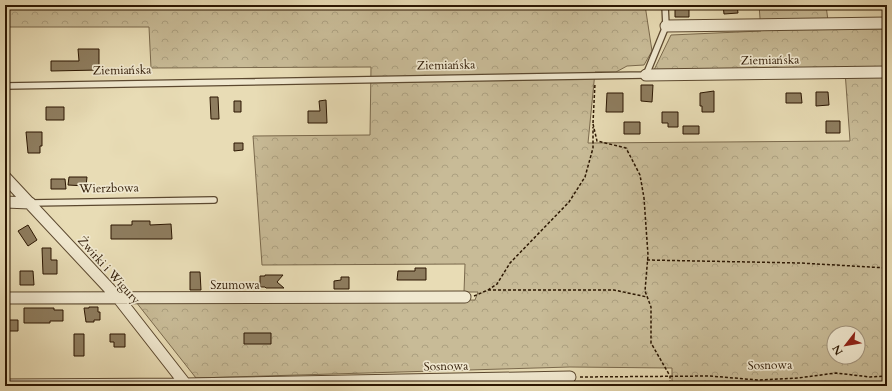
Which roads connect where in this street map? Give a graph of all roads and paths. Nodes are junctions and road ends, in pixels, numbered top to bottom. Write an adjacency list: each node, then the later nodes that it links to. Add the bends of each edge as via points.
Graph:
1 (665, 5): 3 (lane)
2 (887, 23): 3 (street)
3 (666, 26): 5 (lane)
4 (887, 72): 5 (street, Ziemiańska)
5 (646, 75): 6 (lane, Ziemiańska)
6 (596, 76): 7 (lane, Ziemiańska); 8 (path)
7 (5, 86)
8 (593, 124): 13 (path, via 597,141 626,148 640,175 644,198); 15 (path, via 593,148 585,177 569,202 510,263 497,284)
9 (5, 177): 12 (street, Żwirki i Wigury)
10 (214, 200): 12 (lane, Wierzbowa)
11 (5, 202): 12 (street, Wierzbowa)
12 (30, 202): 19 (street, Żwirki i Wigury)
13 (647, 260): 14 (path, via 800,263); 17 (path)
14 (887, 268)
15 (488, 290): 16 (path); 17 (path, via 614,290)
16 (464, 297): 19 (street, Szumowa)
17 (647, 297): 20 (path, via 651,307 651,343)
18 (5, 298): 19 (street, Szumowa)
19 (118, 298): 25 (street, Żwirki i Wigury)
20 (670, 376): 21 (path, Sosnowa, via 758,380 836,373); 22 (path, Sosnowa); 26 (path)
21 (887, 376)
22 (570, 377): 25 (street, Sosnowa)
23 (5, 385): 24 (street, Sosnowa)
24 (83, 385): 25 (street, Sosnowa)
25 (186, 385)
26 (670, 386)

